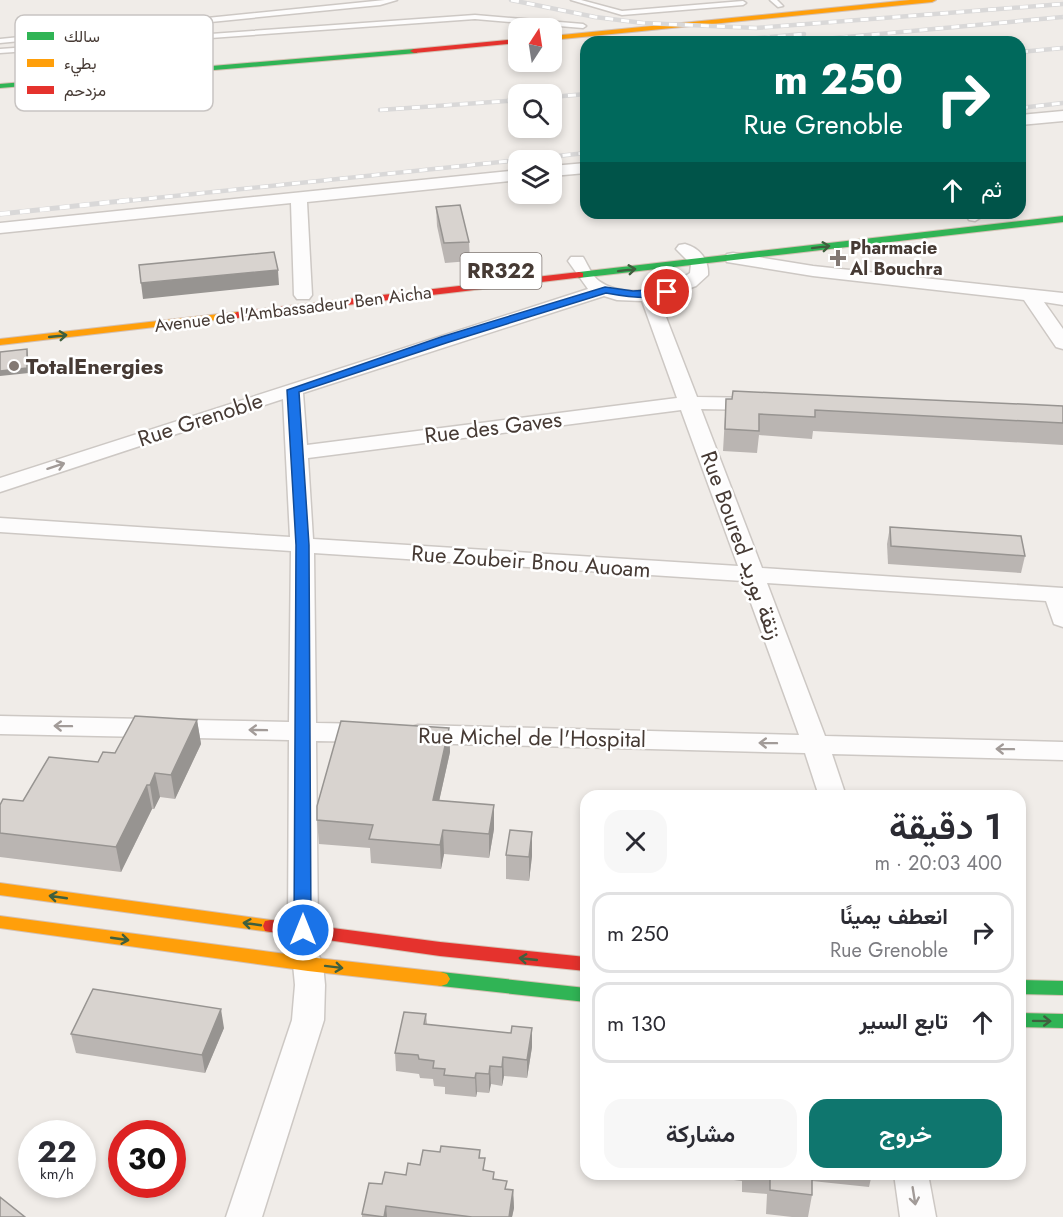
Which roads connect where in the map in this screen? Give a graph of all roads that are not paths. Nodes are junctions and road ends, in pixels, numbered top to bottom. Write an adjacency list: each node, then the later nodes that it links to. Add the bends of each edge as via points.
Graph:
1 (394, 0): 8 (lane)
2 (574, 0): 5 (lane, via 622,13)
3 (838, 0): 6 (main road)
4 (932, 0): 7 (main road)
5 (698, 3): 7 (lane)
6 (777, 3): 7 (main road)
7 (748, 7): 9 (main road)
8 (213, 19)
9 (639, 25): 10 (main road); 14 (main road)
10 (583, 26): 11 (main road); 13 (lane, via 475,17)
11 (562, 27)
12 (508, 33): 20 (main road)
13 (213, 36)
14 (562, 37)
15 (15, 39): 16 (lane)
16 (0, 41)
17 (508, 42): 21 (main road)
18 (15, 50): 19 (lane)
19 (0, 51)
20 (213, 57)
21 (213, 69)
22 (15, 74): 23 (main road)
23 (0, 75)
24 (15, 85): 25 (main road)
25 (0, 86)
26 (1063, 116): 27 (street)
27 (1026, 119)
28 (580, 169): 29 (street)
29 (562, 170)
30 (508, 175): 31 (street)
31 (299, 197): 36 (street); 44 (street)
32 (1063, 207): 33 (main road)
33 (1026, 210)
34 (933, 219): 37 (main road)
35 (1063, 219): 40 (main road, Avenue de l'Ambassadeur Ben Aicha / RR322, one-way to 35)
36 (0, 228)
37 (834, 231)
38 (708, 246): 39 (main road, Avenue de l'Ambassadeur Ben Aicha / RR322)
39 (674, 250): 41 (street); 42 (main road, Avenue de l'Ambassadeur Ben Aicha / RR322)
40 (732, 258): 41 (main road, Avenue de l'Ambassadeur Ben Aicha / RR322); 46 (street, via 823,273)
41 (699, 262): 42 (main road, Avenue de l'Ambassadeur Ben Aicha / RR322, one-way to 41); 45 (street, via 699,275 687,285)
42 (582, 268): 43 (street, via 593,285); 44 (main road, Avenue de l'Ambassadeur Ben Aicha / RR322); 49 (main road, Avenue de l'Ambassadeur Ben Aicha / RR322, one-way to 42)
43 (605, 290): 45 (street); 51 (street, Rue Grenoble)
44 (303, 295): 48 (main road, Avenue de l'Ambassadeur Ben Aicha / RR322)
45 (649, 295): 52 (street, Rue Boured زنقة بوريد)
46 (1030, 295): 47 (street); 50 (street)
47 (1063, 299)
48 (0, 328)
49 (0, 342)
50 (1063, 342)
51 (293, 390): 54 (street); 55 (street, Rue Grenoble, one-way to 51)
52 (689, 403): 53 (street, Rue des Gaves); 54 (street, Rue des Gaves); 58 (street, Rue Boured زنقة بوريد)
53 (772, 404)
54 (297, 453): 57 (street)
55 (0, 485)
56 (0, 525): 57 (street, Rue Zoubeir Bnou Auoam)
57 (302, 545): 58 (street, Rue Zoubeir Bnou Auoam); 62 (street)
58 (753, 576): 59 (street, Rue Zoubeir Bnou Auoam); 63 (street, Rue Boured زنقة بوريد)
59 (1059, 595): 60 (street)
60 (1063, 619)
61 (0, 724): 62 (street, Rue Michel de l'Hospital, one-way to 61)
62 (301, 731): 63 (street, Rue Michel de l'Hospital, one-way to 62); 68 (street)
63 (815, 744): 64 (street, Rue Michel de l'Hospital, one-way to 63); 65 (street, Rue Boured زنقة بوريد)
64 (1063, 751)
65 (830, 790)
66 (0, 889): 68 (main road, one-way to 66)
67 (0, 922): 70 (main road, one-way to 70)
68 (303, 930): 69 (main road, one-way to 68, via 440,950)
69 (580, 963)
70 (308, 964): 73 (main road, one-way to 73); 77 (street, via 308,1020)
71 (1026, 987): 72 (main road)
72 (1063, 988)
73 (580, 994)
74 (1026, 1020): 75 (main road, one-way to 75)
75 (1063, 1022)
76 (912, 1180): 78 (street, one-way to 78)
77 (244, 1217)
78 (918, 1217)

